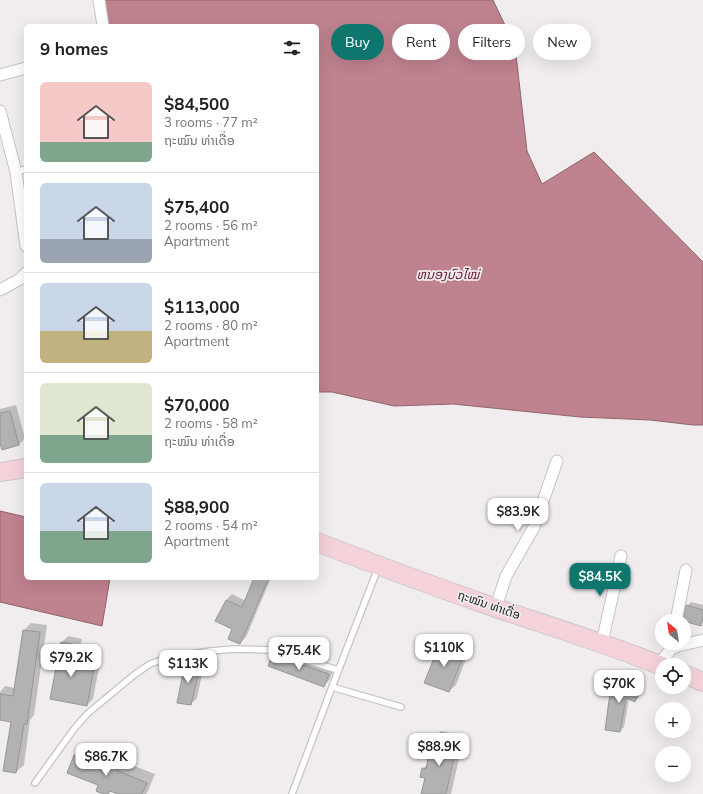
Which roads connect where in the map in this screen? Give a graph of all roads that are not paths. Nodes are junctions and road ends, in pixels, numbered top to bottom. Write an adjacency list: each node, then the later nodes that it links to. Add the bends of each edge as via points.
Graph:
1 (99, 0): 2 (street)
2 (103, 24)
3 (24, 69): 4 (street)
4 (0, 75)
5 (0, 110): 6 (street)
6 (21, 170): 7 (street)
7 (24, 216)
8 (24, 275): 9 (street)
9 (0, 290)
10 (557, 461): 17 (street, via 534,527 506,576)
11 (24, 468): 12 (main road)
12 (0, 472)
13 (319, 543): 15 (main road, ຖະໝົນ ທ່າເດື່ອ)
14 (621, 556): 20 (street)
15 (379, 566): 17 (main road, ຖະໝົນ ທ່າເດື່ອ); 23 (lane)
16 (686, 570): 18 (street)
17 (496, 607): 20 (main road, ຖະໝົນ ທ່າເດື່ອ)
18 (677, 614)
19 (703, 640): 21 (street)
20 (602, 643): 22 (main road, ຖະໝົນ ທ່າເດື່ອ)
21 (691, 643)
22 (655, 663)
23 (338, 670): 26 (lane); 28 (lane, via 272,650 223,650 174,656 150,664 87,714)
24 (691, 677): 25 (main road)
25 (703, 682)
26 (332, 687): 27 (lane); 29 (lane)
27 (401, 707)
28 (36, 783)
29 (292, 794)

